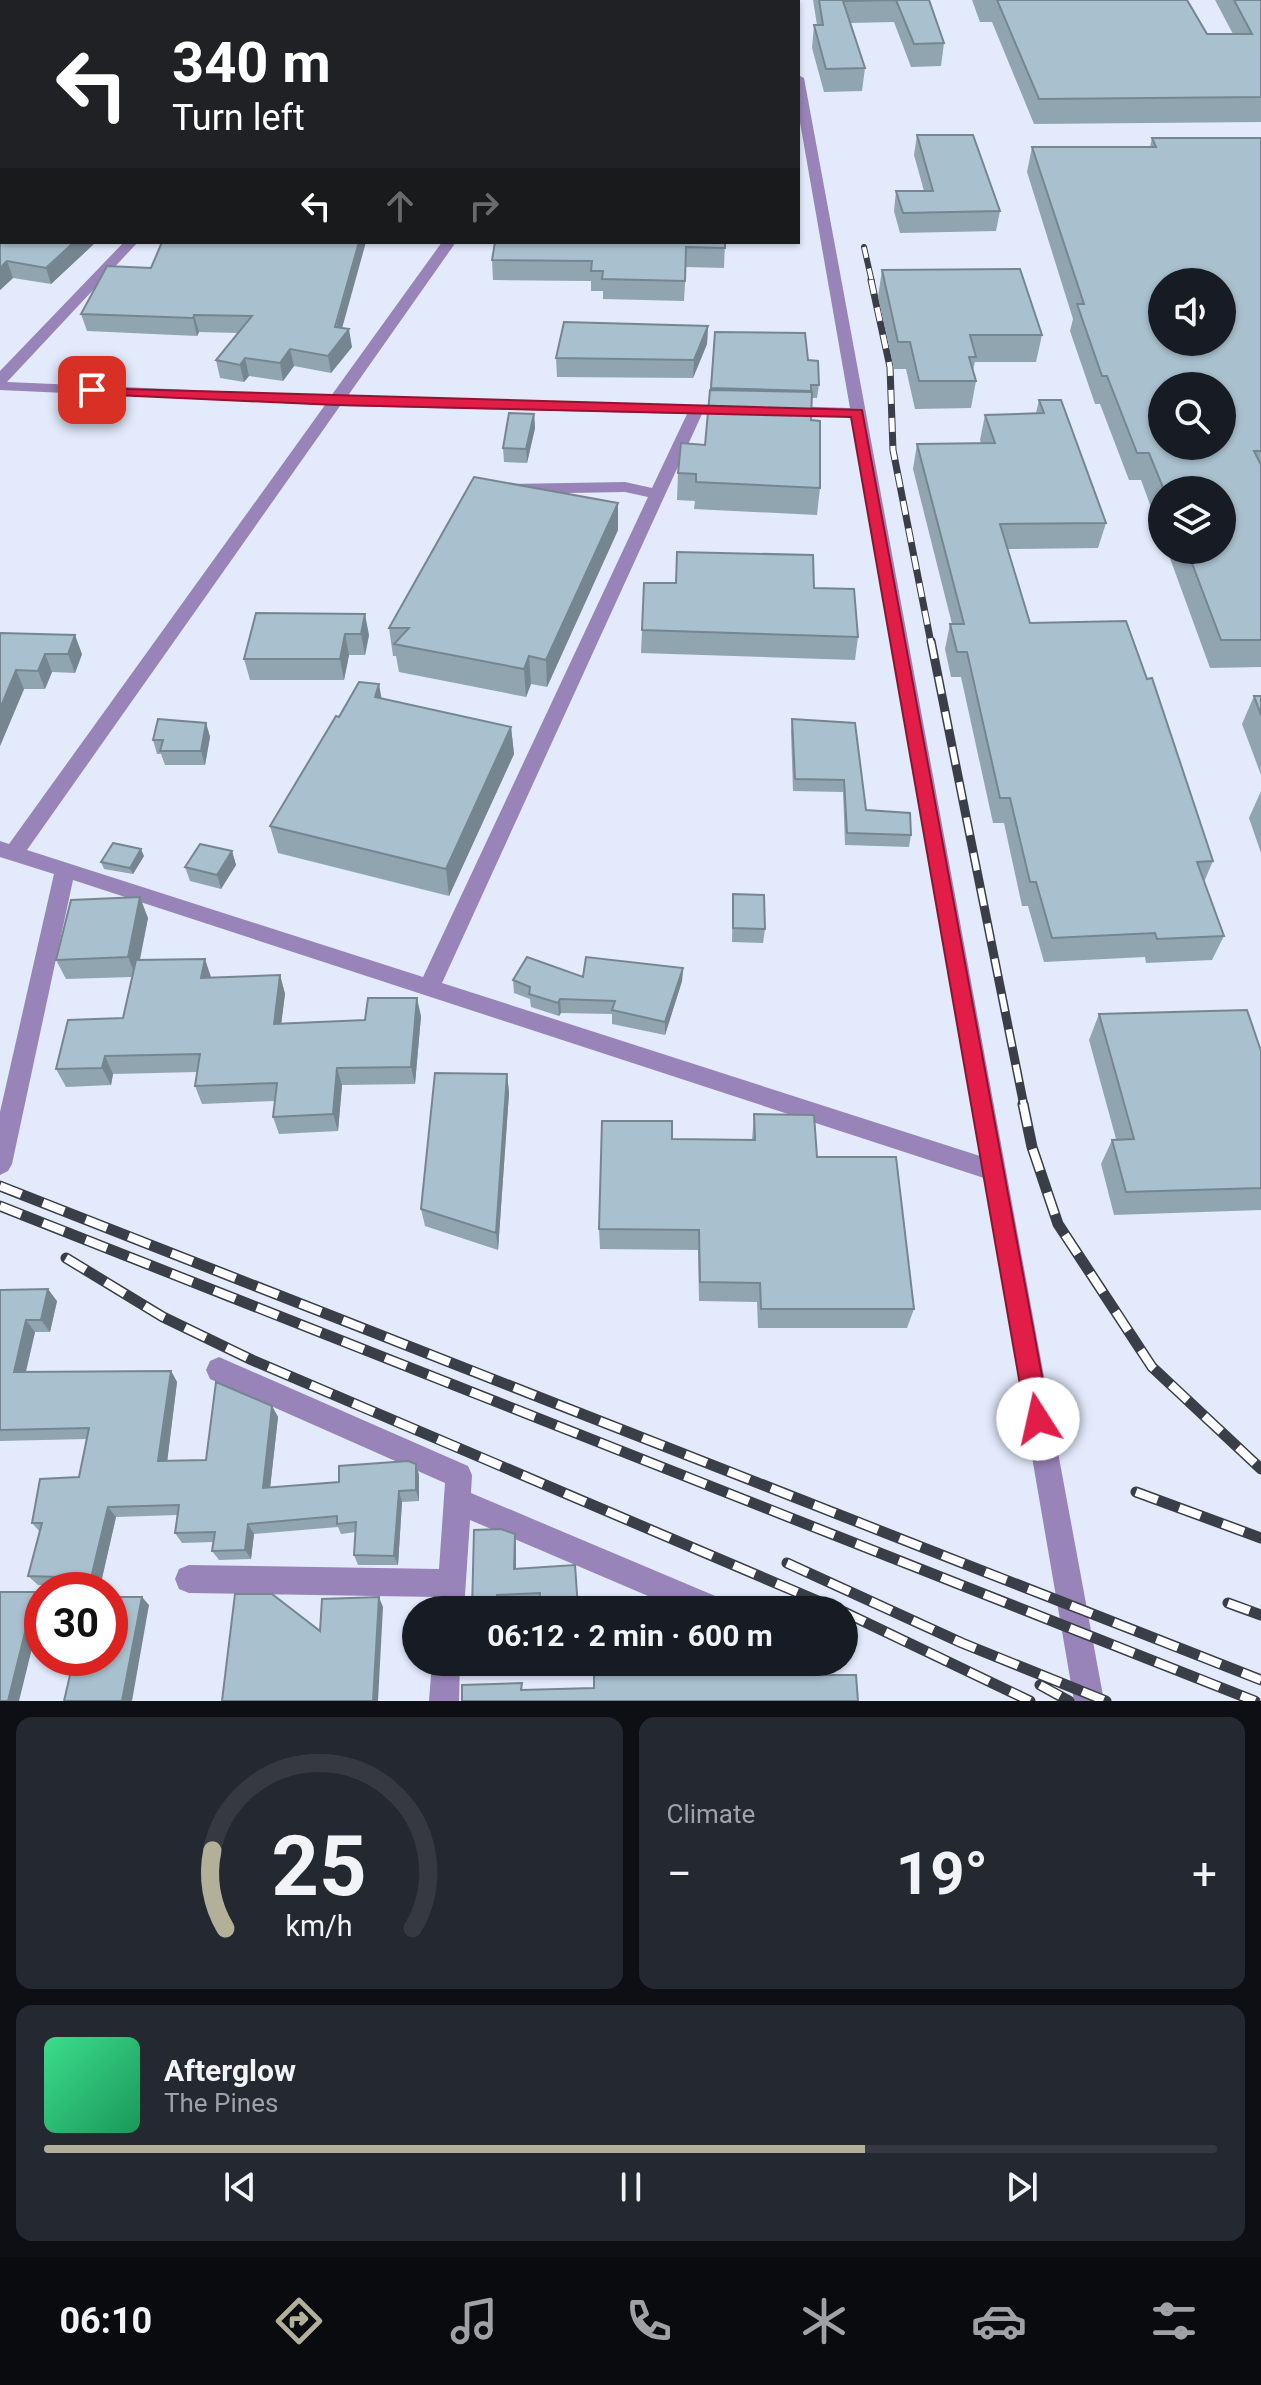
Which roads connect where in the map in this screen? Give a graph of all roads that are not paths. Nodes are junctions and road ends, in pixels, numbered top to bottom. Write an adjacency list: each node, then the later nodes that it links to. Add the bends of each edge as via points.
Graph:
1 (800, 89): 8 (street)
2 (129, 244): 4 (street)
3 (448, 244): 6 (street)
4 (0, 380)
5 (0, 386): 6 (street)
6 (336, 401): 7 (street); 11 (street)
7 (697, 409): 8 (street); 10 (street)
8 (858, 413): 15 (street)
9 (510, 489): 10 (street, via 625,487)
10 (658, 494): 13 (street)
11 (6, 851): 12 (street)
12 (65, 869): 13 (street); 14 (street)
13 (429, 988): 15 (street)
14 (0, 1164)
15 (993, 1171): 24 (street)
16 (219, 1370): 17 (street, via 459,1475)
17 (457, 1501): 20 (street); 21 (street)
18 (189, 1579): 19 (street)
19 (436, 1596)
20 (451, 1596)
21 (682, 1596)
22 (445, 1676): 23 (street)
23 (444, 1701)
24 (1089, 1701)

